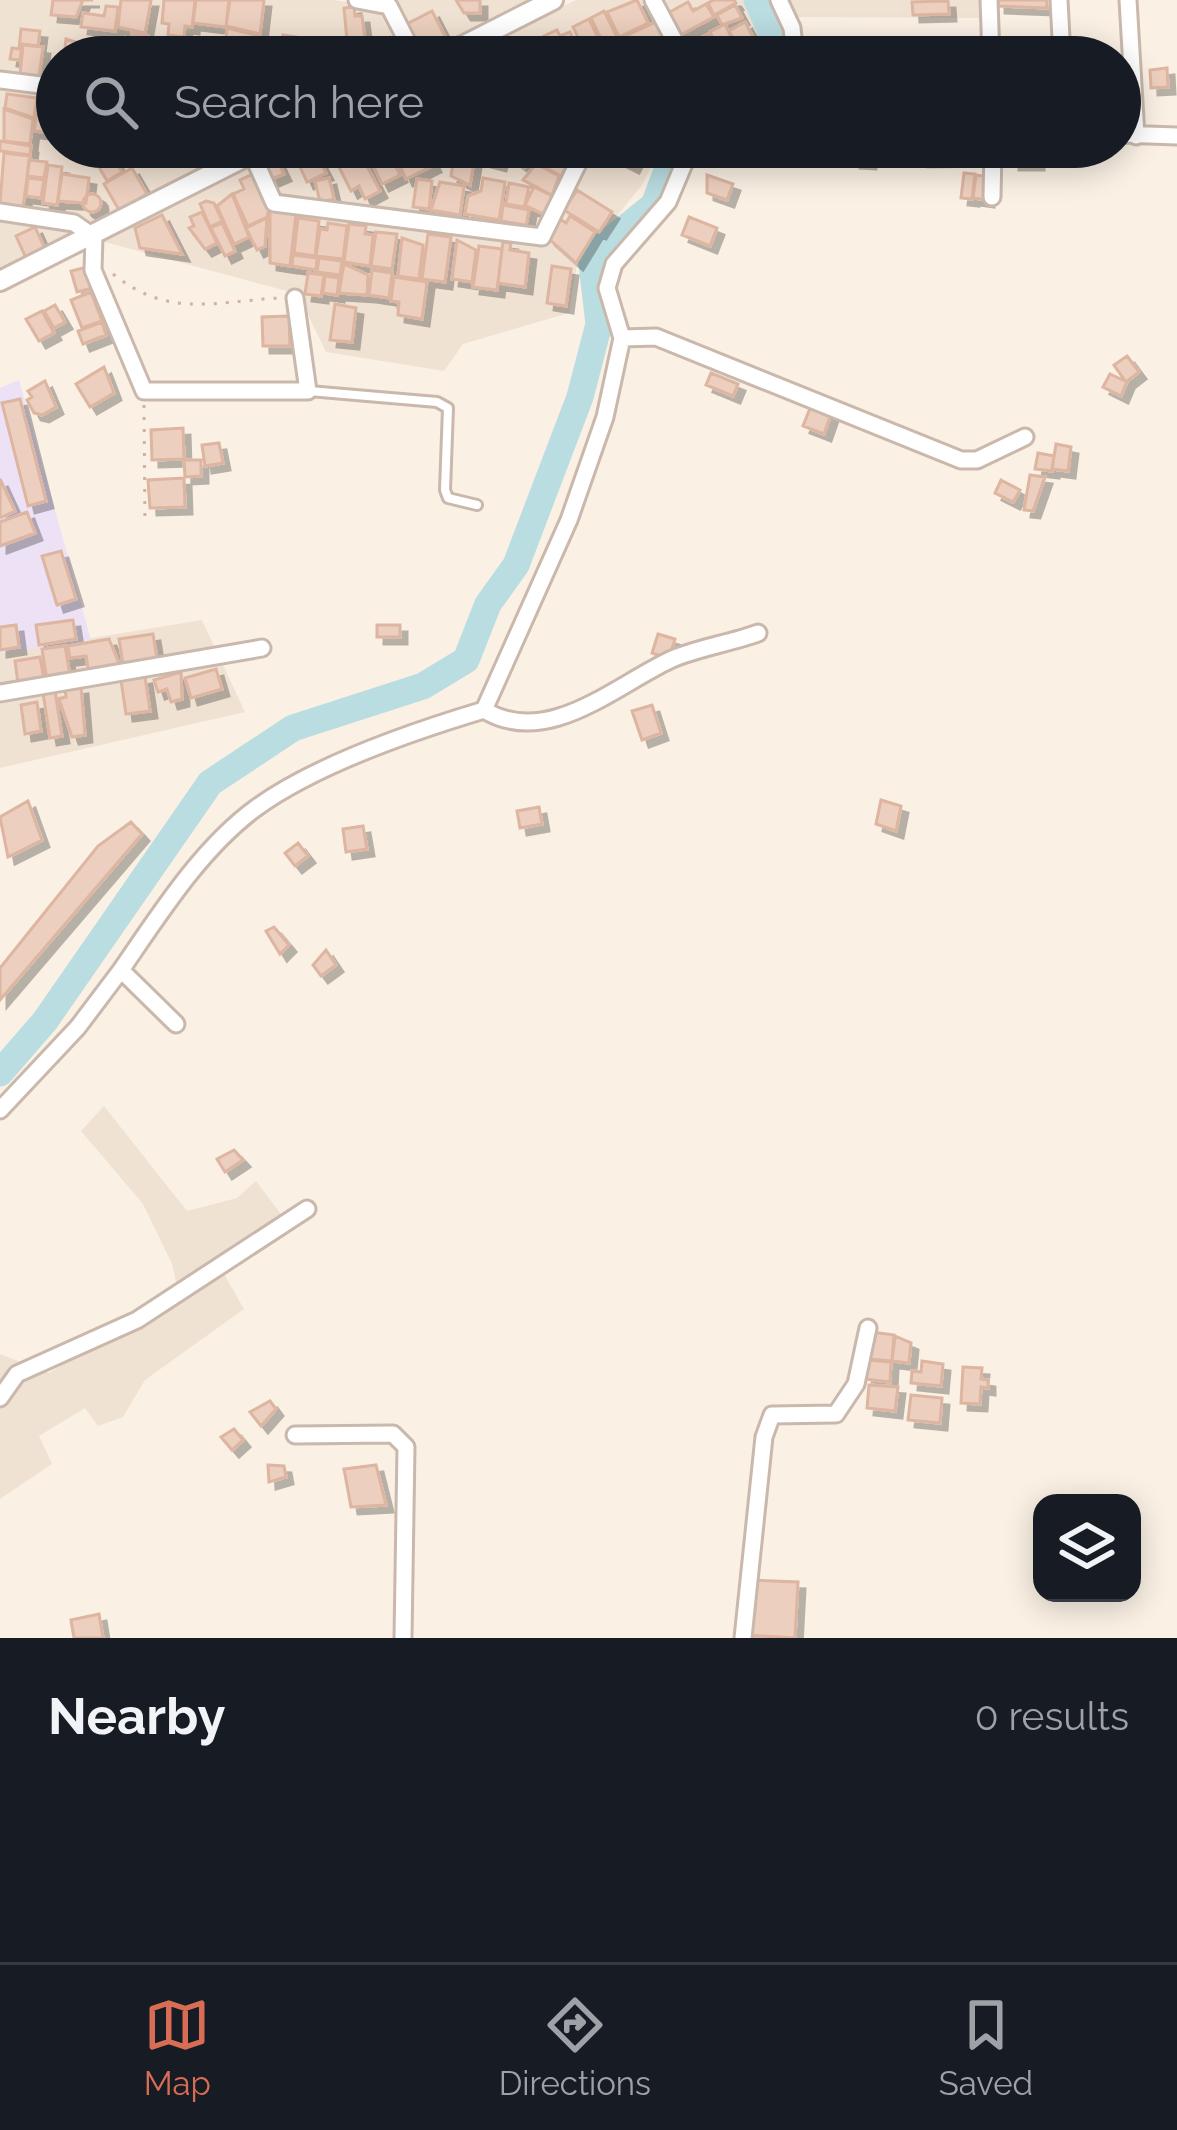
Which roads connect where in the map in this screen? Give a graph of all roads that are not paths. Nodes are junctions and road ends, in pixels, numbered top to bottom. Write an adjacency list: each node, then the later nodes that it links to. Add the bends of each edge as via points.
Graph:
1 (357, 0): 8 (street, via 389,6)
2 (554, 0): 9 (street)
3 (653, 0): 10 (street)
4 (778, 0): 11 (street)
5 (989, 0): 12 (street)
6 (1059, 0): 13 (street)
7 (1128, 0): 14 (street)
8 (404, 36)
9 (483, 36)
10 (672, 36)
11 (793, 36)
12 (990, 36)
13 (1061, 36)
14 (1128, 36)
15 (0, 80): 16 (street)
16 (36, 84)
17 (1141, 135): 18 (street)
18 (1177, 136)
19 (221, 168): 26 (street)
20 (262, 168): 21 (street, via 274,202 542,237)
21 (576, 168)
22 (682, 168): 29 (street, via 668,202 614,264 608,288)
23 (993, 168): 24 (street)
24 (992, 197)
25 (0, 212): 26 (street, via 74,223)
26 (94, 236): 27 (street); 30 (street, via 93,270 144,391)
27 (0, 281)
28 (295, 298): 30 (street)
29 (622, 338): 31 (street, via 656,337 961,460); 36 (street, via 569,520)
30 (308, 391): 32 (lane, via 448,408 445,490)
31 (1024, 437)
32 (477, 505)
33 (758, 633): 36 (street, via 676,657 556,718 505,723)
34 (262, 648): 35 (street)
35 (0, 692)
36 (484, 710): 37 (street, via 373,750 255,808 185,881)
37 (121, 970): 38 (street); 39 (street)
38 (176, 1024)
39 (0, 1110)
40 (307, 1209): 42 (street, via 136,1320 17,1374)
41 (868, 1328): 45 (street, via 856,1384 836,1414 772,1415)
42 (0, 1398)
43 (295, 1435): 44 (street, via 393,1434 406,1447)
44 (403, 1638)
45 (743, 1638)

